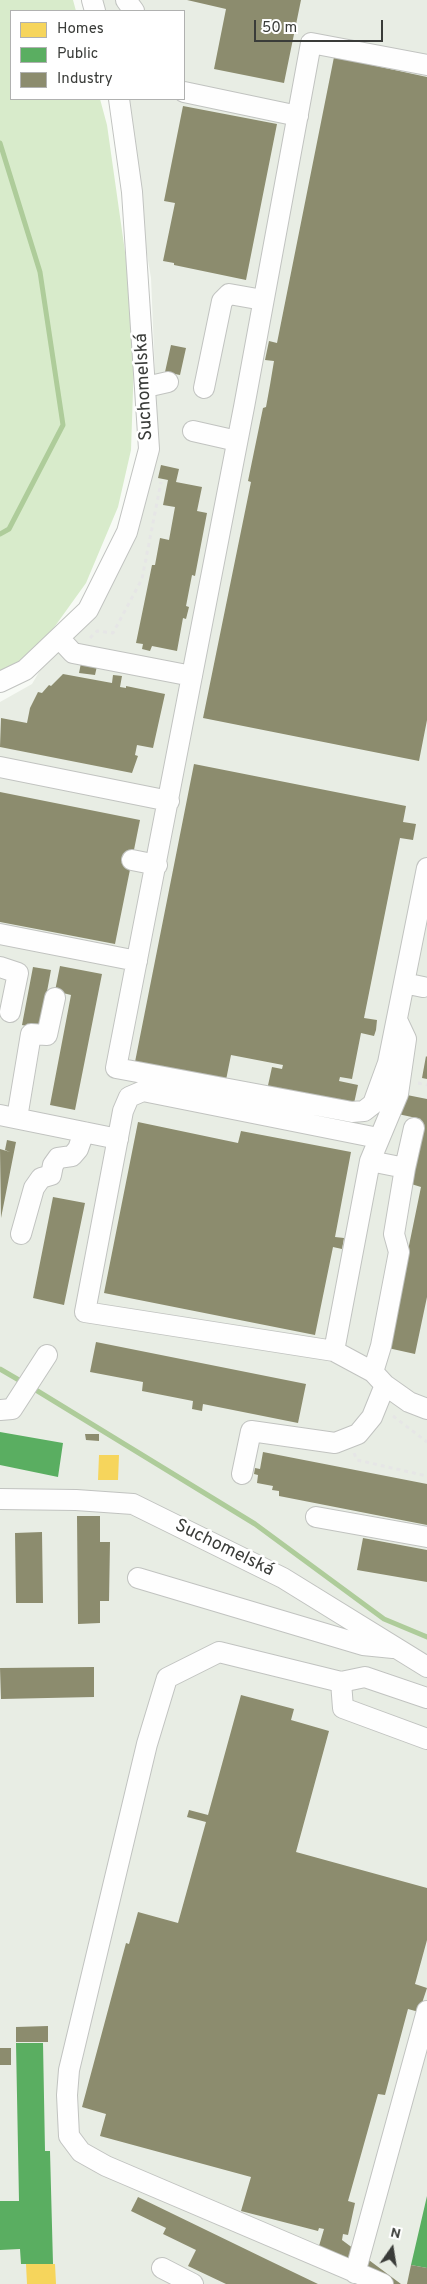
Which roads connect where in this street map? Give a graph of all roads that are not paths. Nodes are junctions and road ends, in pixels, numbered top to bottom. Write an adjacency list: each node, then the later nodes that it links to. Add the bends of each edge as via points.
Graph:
1 (427, 65): 4 (street, via 311,43)
2 (185, 92): 4 (street)
3 (119, 100): 7 (street, Suchomelská, via 132,192)
4 (298, 116): 5 (street)
5 (263, 300): 8 (street, via 230,294 222,301); 10 (street)
6 (168, 382): 7 (street)
7 (146, 388): 11 (street, Suchomelská, via 149,448 127,532 88,610)
8 (204, 388)
9 (193, 431): 10 (street)
10 (238, 441): 12 (street)
11 (59, 638): 12 (street, via 73,653); 13 (street, Suchomelská, via 25,670)
12 (192, 676): 15 (street)
13 (0, 682)
14 (0, 767): 15 (street)
15 (169, 801): 17 (street)
16 (132, 860): 17 (street)
17 (157, 865): 20 (street)
18 (427, 868): 24 (street, via 413,985)
19 (0, 934): 20 (street)
20 (137, 960): 24 (street, via 116,1068 352,1112 364,1111 373,1104 388,1063)
21 (0, 966): 23 (street, via 18,973)
22 (55, 998): 25 (street, via 47,1035 30,1034)
23 (10, 1012)
24 (397, 1019): 28 (street, via 406,1040 404,1062 398,1094)
25 (9, 1117): 27 (street)
26 (414, 1128): 31 (street)
27 (84, 1132): 29 (street); 32 (street, via 72,1156 58,1158 51,1175 41,1178 34,1188)
28 (378, 1138): 29 (street, via 143,1091 129,1097); 30 (street)
29 (118, 1139): 33 (street, via 85,1312)
30 (370, 1162): 31 (street); 33 (street)
31 (405, 1168): 35 (street, via 394,1234 398,1252 381,1346)
32 (21, 1234)
33 (334, 1351): 35 (street)
34 (47, 1355): 37 (street, via 12,1409)
35 (378, 1387): 36 (street); 38 (street, via 372,1417 358,1434 335,1443 251,1431)
36 (427, 1409)
37 (0, 1410)
38 (242, 1474)
39 (0, 1500): 43 (street, Suchomelská, via 133,1504 283,1578)
40 (316, 1517): 41 (street)
41 (427, 1537)
42 (138, 1578): 43 (street, via 363,1645)
43 (398, 1648): 44 (street, Suchomelská)
44 (427, 1667)
45 (341, 1682): 46 (street, via 365,1677); 47 (street, via 343,1708); 50 (street, via 219,1652 167,1678 144,1754 69,2070 67,2095 69,2136 81,2152 106,2166)
46 (427, 1698)
47 (427, 1739)
48 (427, 2011): 50 (street)
49 (162, 2268): 51 (street)
50 (355, 2273): 52 (street)
51 (193, 2284)
52 (382, 2284)

